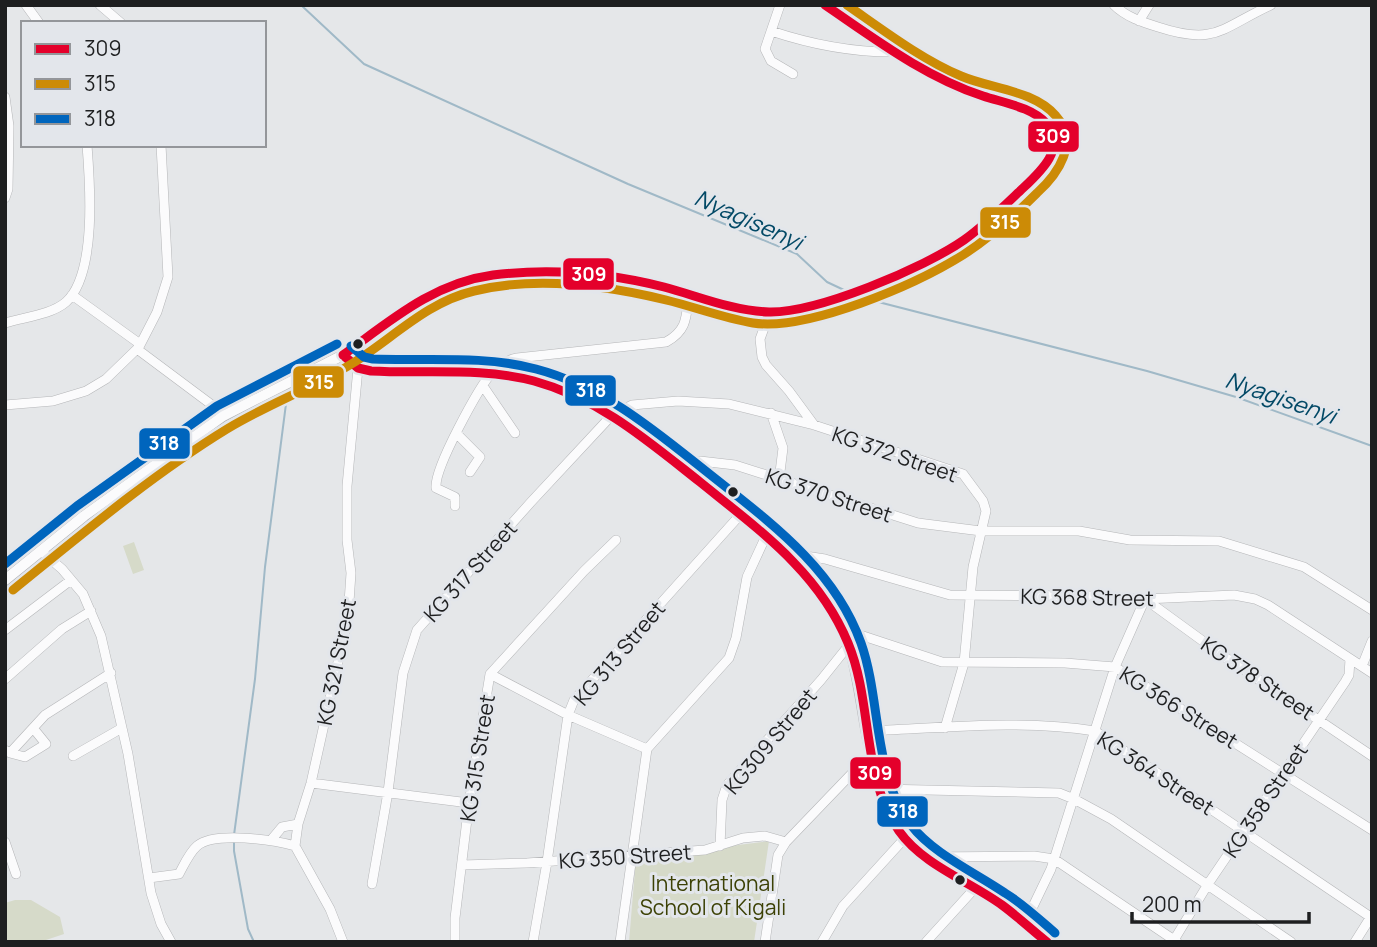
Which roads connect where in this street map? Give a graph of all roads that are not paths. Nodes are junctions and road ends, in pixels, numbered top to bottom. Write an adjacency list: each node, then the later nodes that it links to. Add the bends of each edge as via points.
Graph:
1 (26, 5): 8 (street)
2 (100, 5): 9 (street)
3 (780, 5): 11 (street)
4 (825, 5): 12 (street)
5 (1114, 5): 10 (street)
6 (1149, 5): 10 (street)
7 (1271, 5): 10 (street, via 1209,36 1178,34)
8 (38, 21)
9 (119, 21)
10 (1139, 21)
11 (771, 31): 12 (street, via 835,48); 13 (street, via 767,57)
12 (894, 52): 20 (street, via 955,87 1042,118 1054,133 1053,155 1017,195 959,243 842,295 805,308)
13 (793, 74)
14 (5, 97): 17 (street, via 9,126)
15 (88, 147): 19 (street, via 91,206 84,264)
16 (161, 147): 22 (street, via 168,277 157,312)
17 (5, 198)
18 (689, 294): 20 (street); 23 (street, via 627,280 558,272 482,277 427,296); 25 (street, via 682,330 666,342 510,359)
19 (72, 295): 21 (street, via 58,307); 22 (street)
20 (769, 312): 31 (street, via 760,339 762,356)
21 (5, 323)
22 (138, 346): 27 (street, via 106,379 86,391 53,401); 30 (street)
23 (343, 355): 24 (main road); 30 (main road)
24 (358, 369): 25 (main road); 75 (street, KG 321 Street, via 347,486 348,617)
25 (492, 372): 26 (street); 29 (main road, via 562,391)
26 (483, 386): 32 (street); 33 (street)
27 (5, 405)
28 (771, 413): 29 (street, KG 372 Street, via 729,404 678,401 637,404); 31 (street, KG 372 Street); 36 (street, via 783,449)
29 (612, 415): 34 (main road); 77 (street, KG 317 Street, via 417,630 403,673)
30 (223, 416): 42 (main road)
31 (814, 425): 39 (street, KG 372 Street, via 959,472 983,501 986,511)
32 (515, 433)
33 (457, 434): 35 (street, via 480,457); 37 (street, via 436,482 436,488 455,497)
34 (677, 464): 36 (street, KG 370 Street, via 735,465); 38 (main road)
35 (470, 472)
36 (779, 480): 39 (street, KG 370 Street, via 926,525)
37 (454, 506)
38 (740, 515): 40 (main road); 62 (street, KG 313 Street, via 575,700)
39 (981, 531): 46 (street, KG 372 Street); 48 (street, KG 370 Street, via 1058,530 1130,541 1215,541 1304,567)
40 (766, 536): 43 (main road); 69 (street, via 747,577 729,658)
41 (616, 540): 60 (street, KG 315 Street)
42 (41, 551): 44 (main road); 45 (street)
43 (786, 553): 46 (street, KG 368 Street, via 825,559 934,592); 50 (main road, via 822,592)
44 (5, 580)
45 (71, 580): 49 (street); 51 (street)
46 (971, 596): 47 (street, KG 368 Street); 55 (street, KG 372 Street)
47 (1145, 598): 54 (street, KG 368 Street, via 1234,595 1255,599); 57 (street); 63 (street, KG 378 Street)
48 (1372, 610)
49 (92, 611): 58 (street); 61 (street, via 62,629)
50 (842, 629): 53 (main road); 55 (street, KG 366 Street, via 942,662)
51 (5, 630)
52 (1372, 642): 56 (street)
53 (849, 645): 67 (main road); 88 (street, KG309 Street, via 727,785)
54 (1350, 659): 56 (street, KG 368 Street); 63 (street, KG 358 Street, via 1349,675)
55 (964, 663): 57 (street, KG 366 Street); 66 (street, KG 372 Street)
56 (1362, 666): 59 (street, KG 368 Street)
57 (1115, 667): 68 (street); 74 (street, KG 366 Street)
58 (111, 673): 64 (street, via 45,715); 65 (street)
59 (1372, 673)
60 (490, 674): 62 (street); 79 (street, KG 315 Street)
61 (5, 679)
62 (569, 715): 69 (street); 92 (street, KG 313 Street)
63 (1319, 720): 72 (street, KG 378 Street); 74 (street, KG 358 Street)
64 (33, 728): 70 (street); 70 (street, via 46,744 25,757)
65 (122, 728): 71 (street); 95 (street)
66 (945, 728): 67 (street, KG 364 Street); 68 (street, KG 364 Street)
67 (867, 731): 73 (main road)
68 (1095, 731): 78 (street); 82 (street, KG 364 Street)
69 (647, 749): 89 (street)
70 (8, 752)
71 (73, 756)
72 (1372, 756)
73 (871, 758): 76 (main road); 86 (street)
74 (1285, 773): 81 (street, KG 366 Street); 82 (street, KG 358 Street)
75 (311, 783): 77 (street); 80 (street, KG 321 Street)
76 (880, 789): 78 (street, via 1059,793); 84 (main road)
77 (388, 792): 79 (street); 96 (street, KG 317 Street)
78 (1074, 799): 91 (street); 97 (street)
79 (469, 803): 93 (street, KG 315 Street)
80 (298, 824): 83 (street, via 282,827); 87 (street, KG 321 Street)
81 (1372, 830)
82 (1245, 831): 97 (street, KG 358 Street); 99 (street, KG 364 Street)
83 (272, 839): 87 (street); 95 (street, via 216,838 195,847 179,874)
84 (904, 839): 90 (main road); 108 (street, via 843,906)
85 (5, 842): 94 (street)
86 (786, 842): 88 (street, KG 350 Street, via 765,836); 107 (street, via 778,855)
87 (295, 846): 103 (street)
88 (720, 846): 89 (street, KG 350 Street)
89 (633, 854): 92 (street, KG 350 Street); 106 (street)
90 (926, 857): 91 (street); 98 (main road)
91 (1054, 859): 100 (street); 101 (street)
92 (547, 862): 93 (street, KG 350 Street); 105 (street, KG 313 Street)
93 (462, 865): 104 (street, KG 315 Street)
94 (16, 874)
95 (149, 878): 102 (street, via 153,902)
96 (372, 884)
97 (1209, 884): 101 (street, KG 358 Street); 111 (street)
98 (975, 888): 100 (main road); 109 (street)
99 (1372, 916): 112 (street)
100 (1025, 923): 110 (main road)
101 (1175, 941)
102 (171, 942)
103 (343, 942)
104 (455, 942)
105 (533, 942)
106 (620, 942)
107 (765, 942)
108 (822, 942)
109 (926, 942)
110 (1047, 942)
111 (1291, 942)
112 (1355, 942)

